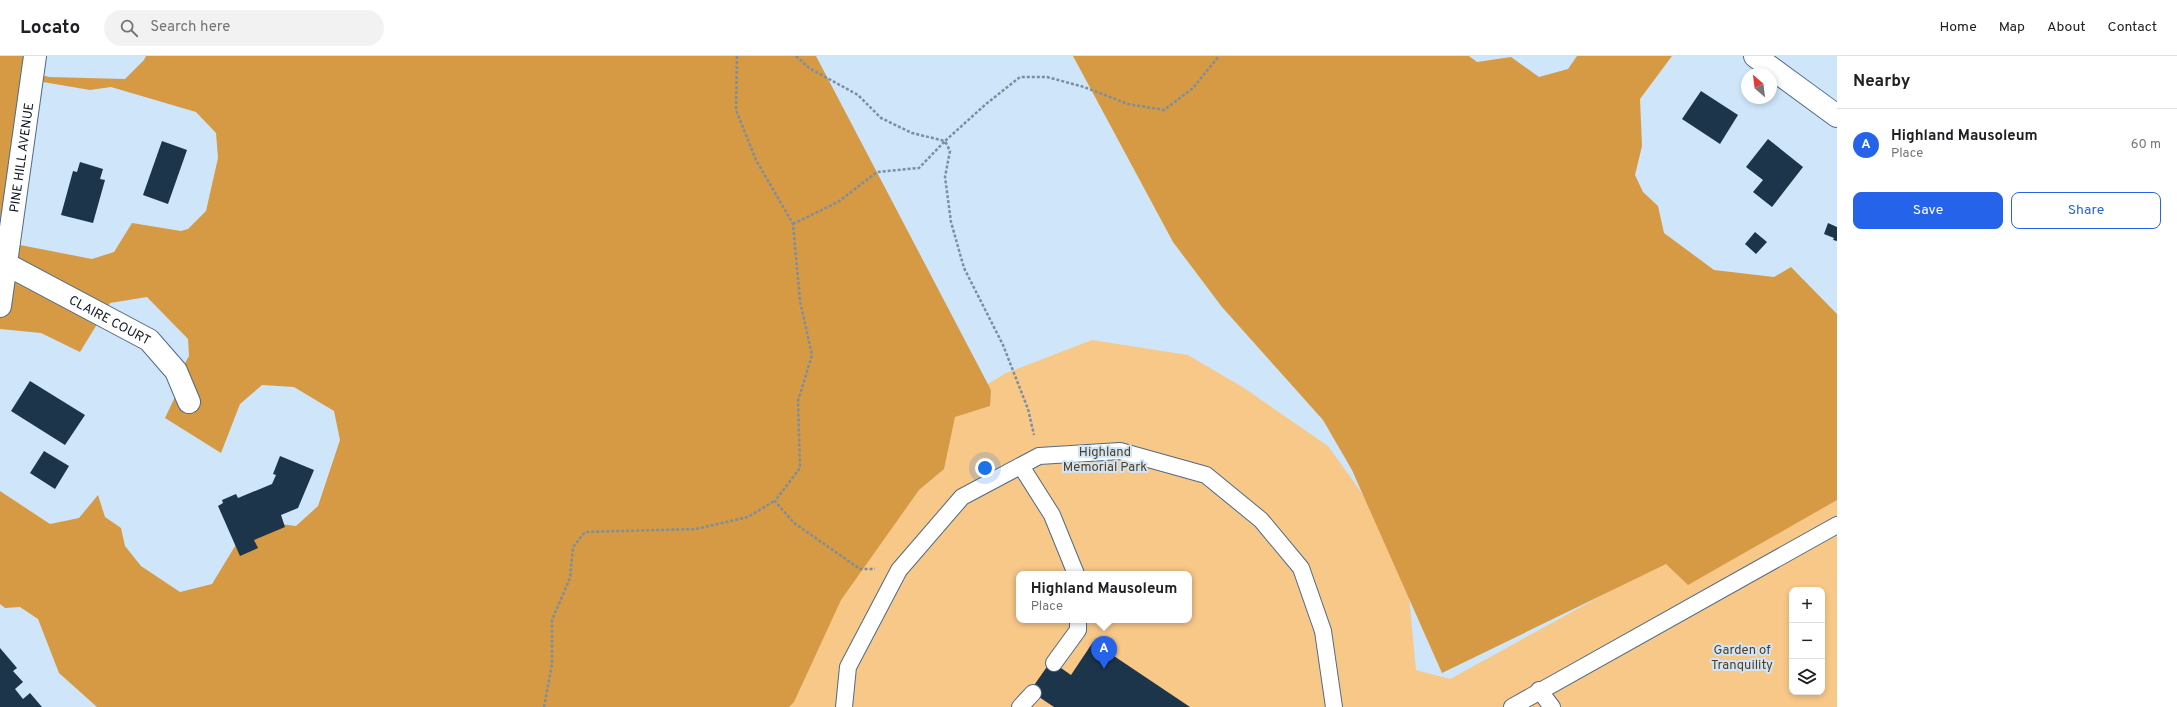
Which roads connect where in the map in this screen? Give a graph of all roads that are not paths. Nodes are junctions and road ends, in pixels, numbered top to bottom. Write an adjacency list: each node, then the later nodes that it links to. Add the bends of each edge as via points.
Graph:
1 (35, 56): 4 (street, PINE HILL AVENUE)
2 (1755, 56): 3 (street)
3 (1837, 116)
4 (6, 264): 5 (street, PINE HILL AVENUE); 6 (street, CLAIRE COURT, via 149,340 176,371)
5 (0, 306)
6 (189, 402)
7 (1021, 466): 9 (lane, via 1052,515); 14 (lane, via 962,497 899,570 848,667); 16 (lane, via 1039,456 1120,451 1206,475 1261,520 1300,568 1323,631)
8 (1837, 526): 12 (lane)
9 (1075, 571)
10 (1078, 623): 11 (lane, via 1078,630)
11 (1054, 663)
12 (1539, 690): 17 (lane); 18 (lane)
13 (1033, 693): 15 (lane)
14 (844, 707)
15 (1020, 707)
16 (1334, 707)
17 (1512, 707)
18 (1552, 707)

